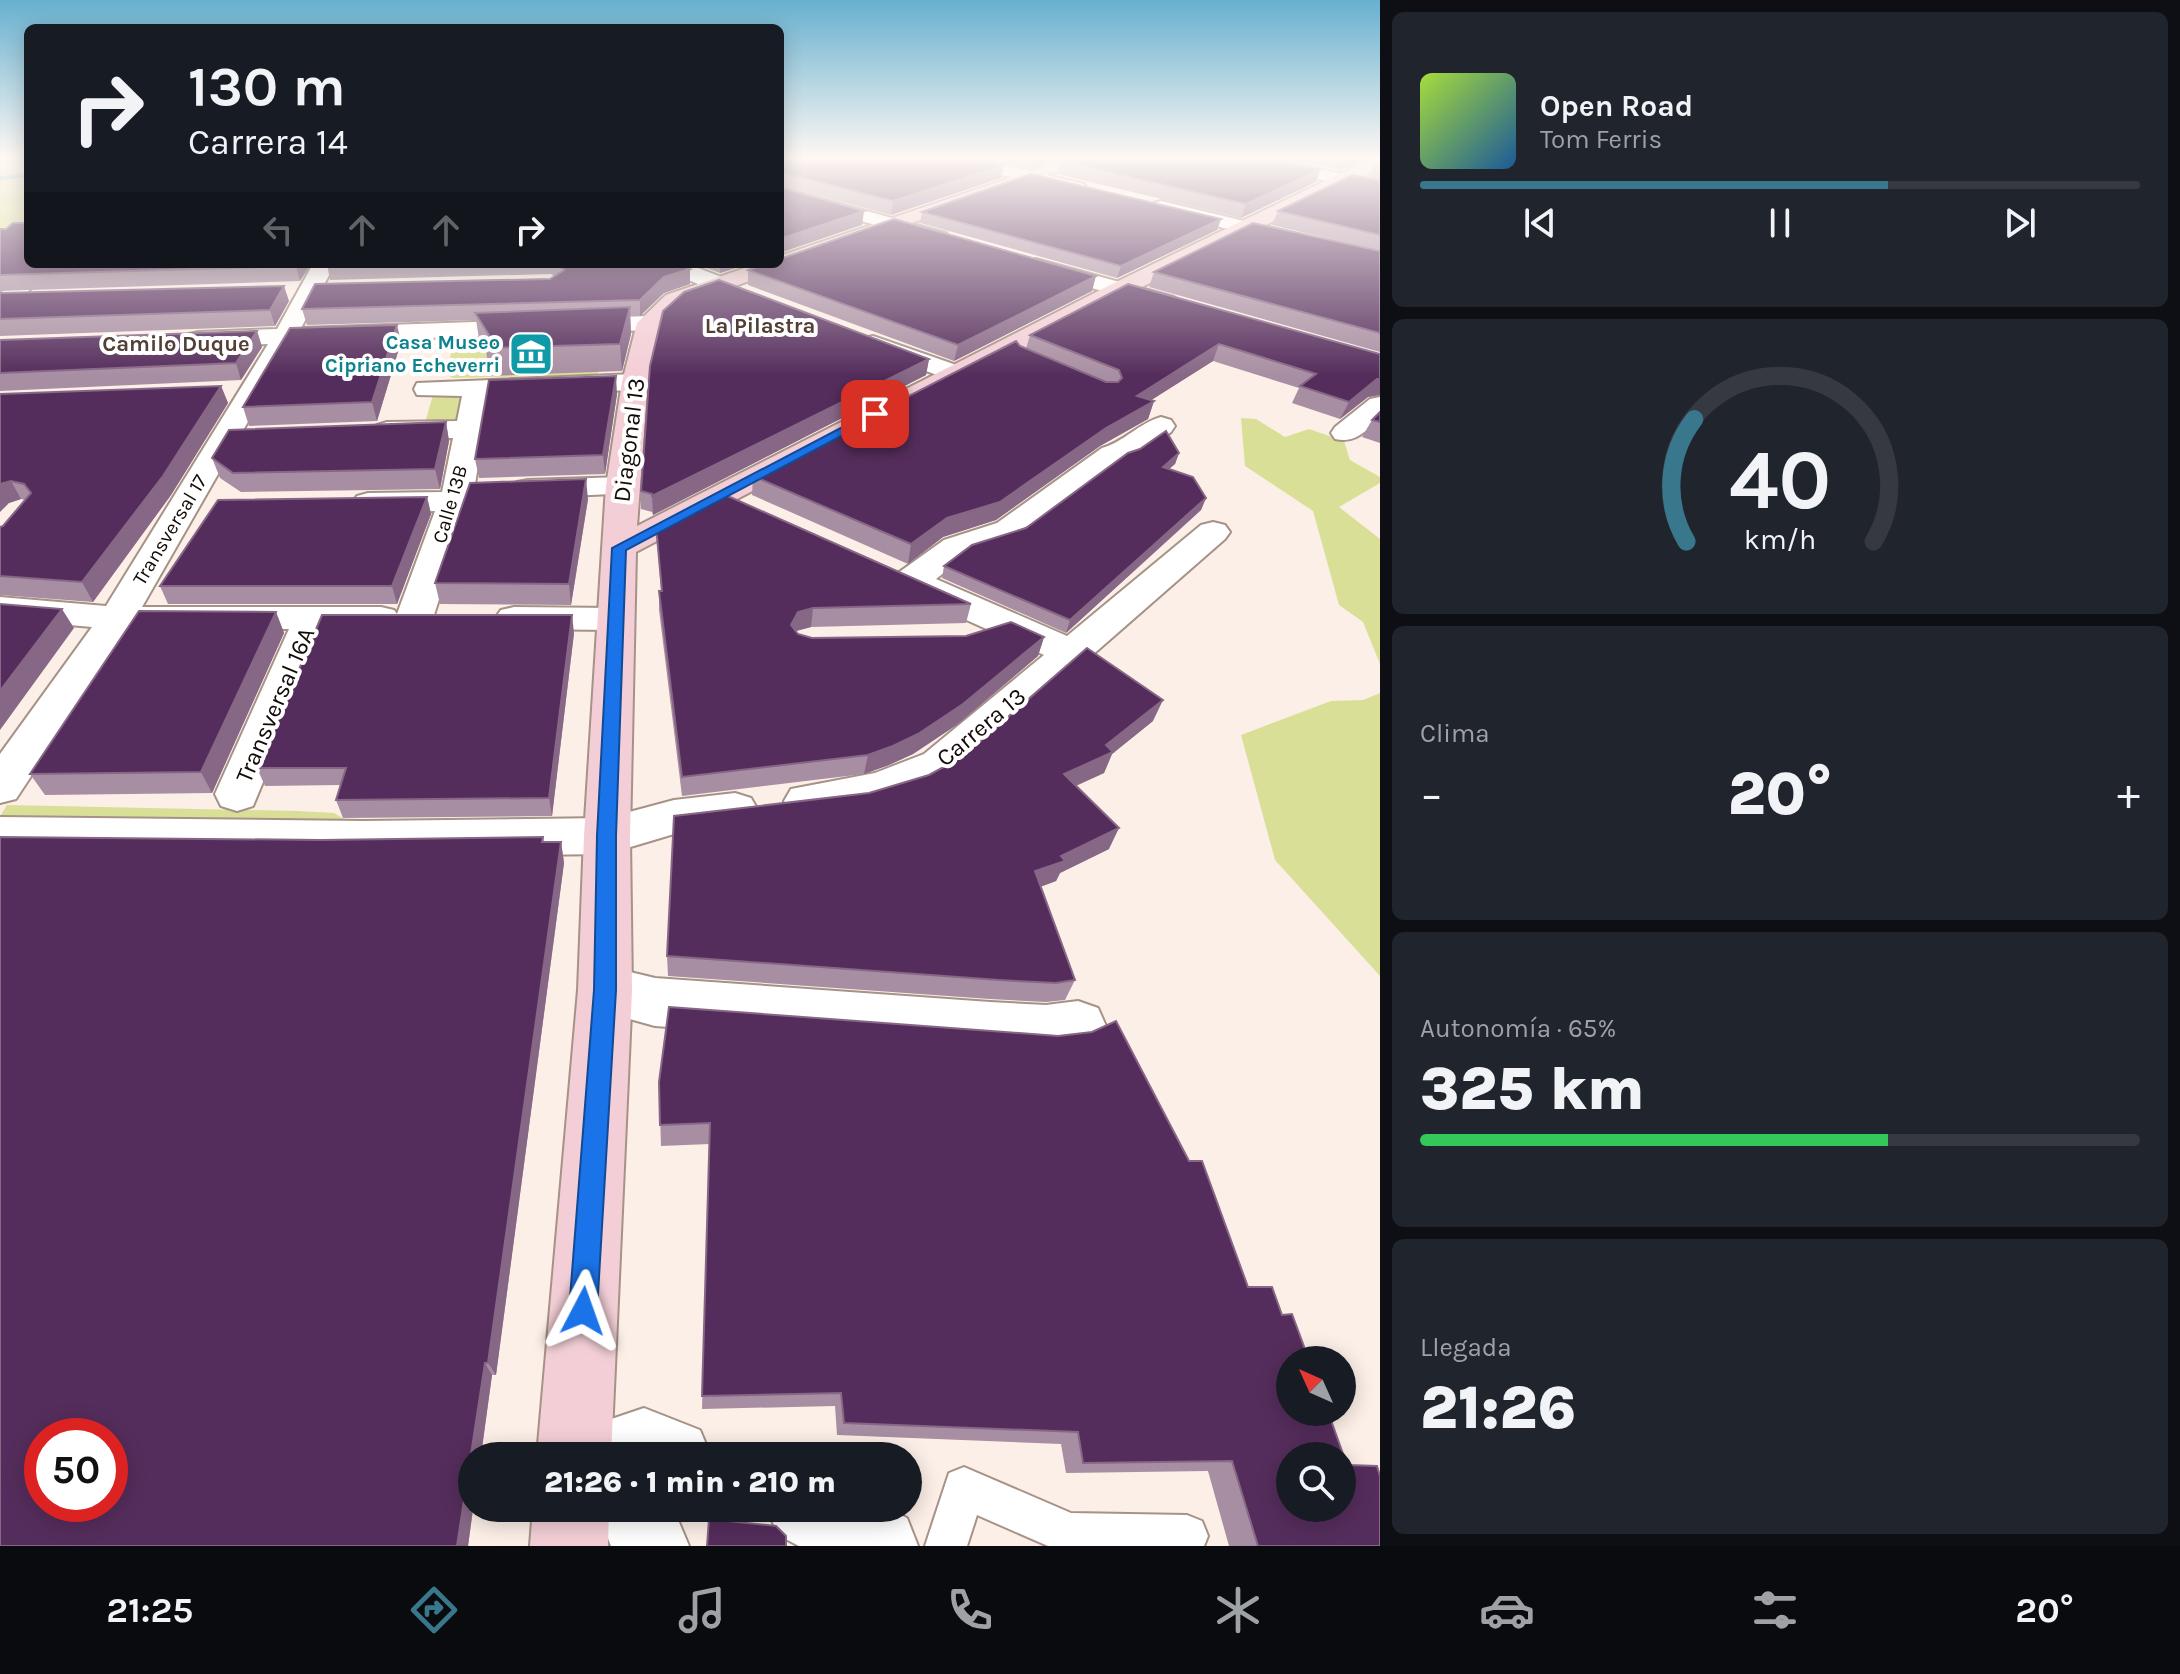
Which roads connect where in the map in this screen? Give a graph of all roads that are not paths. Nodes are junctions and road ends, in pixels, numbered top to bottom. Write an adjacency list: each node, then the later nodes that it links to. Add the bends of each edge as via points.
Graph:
1 (878, 231): 8 (main road)
2 (918, 231): 5 (street)
3 (1238, 231): 14 (main road)
4 (1263, 231): 6 (street)
5 (966, 245)
6 (1380, 260)
7 (1022, 261): 14 (street)
8 (784, 263)
9 (41, 268): 18 (street)
10 (679, 268): 13 (street)
11 (771, 268): 13 (main road)
12 (312, 284): 24 (street, Transversal 17)
13 (721, 285): 15 (street); 20 (main road, via 674,300)
14 (1120, 289): 19 (street); 26 (main road, via 1008,352)
15 (750, 296)
16 (40, 298): 18 (street)
17 (550, 298): 21 (street)
18 (4, 303)
19 (1196, 311)
20 (649, 323): 21 (street); 27 (main road, Diagonal 13)
21 (550, 326): 22 (street)
22 (443, 329): 24 (street); 29 (street)
23 (852, 335): 26 (street)
24 (285, 336): 25 (street); 45 (street, Transversal 17, via 237,392 241,438 200,506)
25 (174, 340)
26 (953, 373): 38 (main road)
27 (635, 382): 28 (street); 36 (main road, Diagonal 13)
28 (477, 387): 29 (street); 32 (street, Calle 13B)
29 (427, 389): 33 (street)
30 (1380, 405): 35 (street)
31 (1161, 426): 48 (street, via 1009,530 956,547 898,575)
32 (467, 429): 33 (street); 37 (street, Calle 13B)
33 (415, 430): 34 (street)
34 (352, 433)
35 (1345, 433)
36 (622, 486): 37 (street); 42 (main road, Diagonal 13)
37 (475, 493): 39 (street); 46 (street, Calle 13B)
38 (718, 495): 40 (street); 42 (main road)
39 (343, 503)
40 (762, 514)
41 (1213, 532): 50 (street, Carrera 13)
42 (619, 548): 47 (main road, Diagonal 13)
43 (0, 608): 45 (street)
44 (313, 617): 45 (street); 46 (street); 52 (street, Transversal 16A)
45 (117, 618): 51 (street, Transversal 17)
46 (445, 618): 47 (street)
47 (615, 619): 54 (main road, Diagonal 13)
48 (1008, 625): 49 (street); 50 (street)
49 (961, 640)
50 (1071, 653): 54 (street, Carrera 13, via 939,765 906,782 865,794 674,817)
51 (0, 787)
52 (237, 794)
53 (0, 835): 54 (street, Carrera 13)
54 (607, 836): 55 (main road, Diagonal 13)
55 (605, 990): 56 (street, via 655,1002 990,1027); 57 (main road, Diagonal 13)
56 (1078, 1026)
57 (607, 1442)
58 (580, 1522): 62 (main road, Diagonal 13)
59 (638, 1522): 63 (street)
60 (832, 1522): 64 (street)
61 (1187, 1536): 65 (lane, via 1070,1534 964,1488)
62 (569, 1546)
63 (650, 1546)
64 (879, 1546)
65 (946, 1546)

